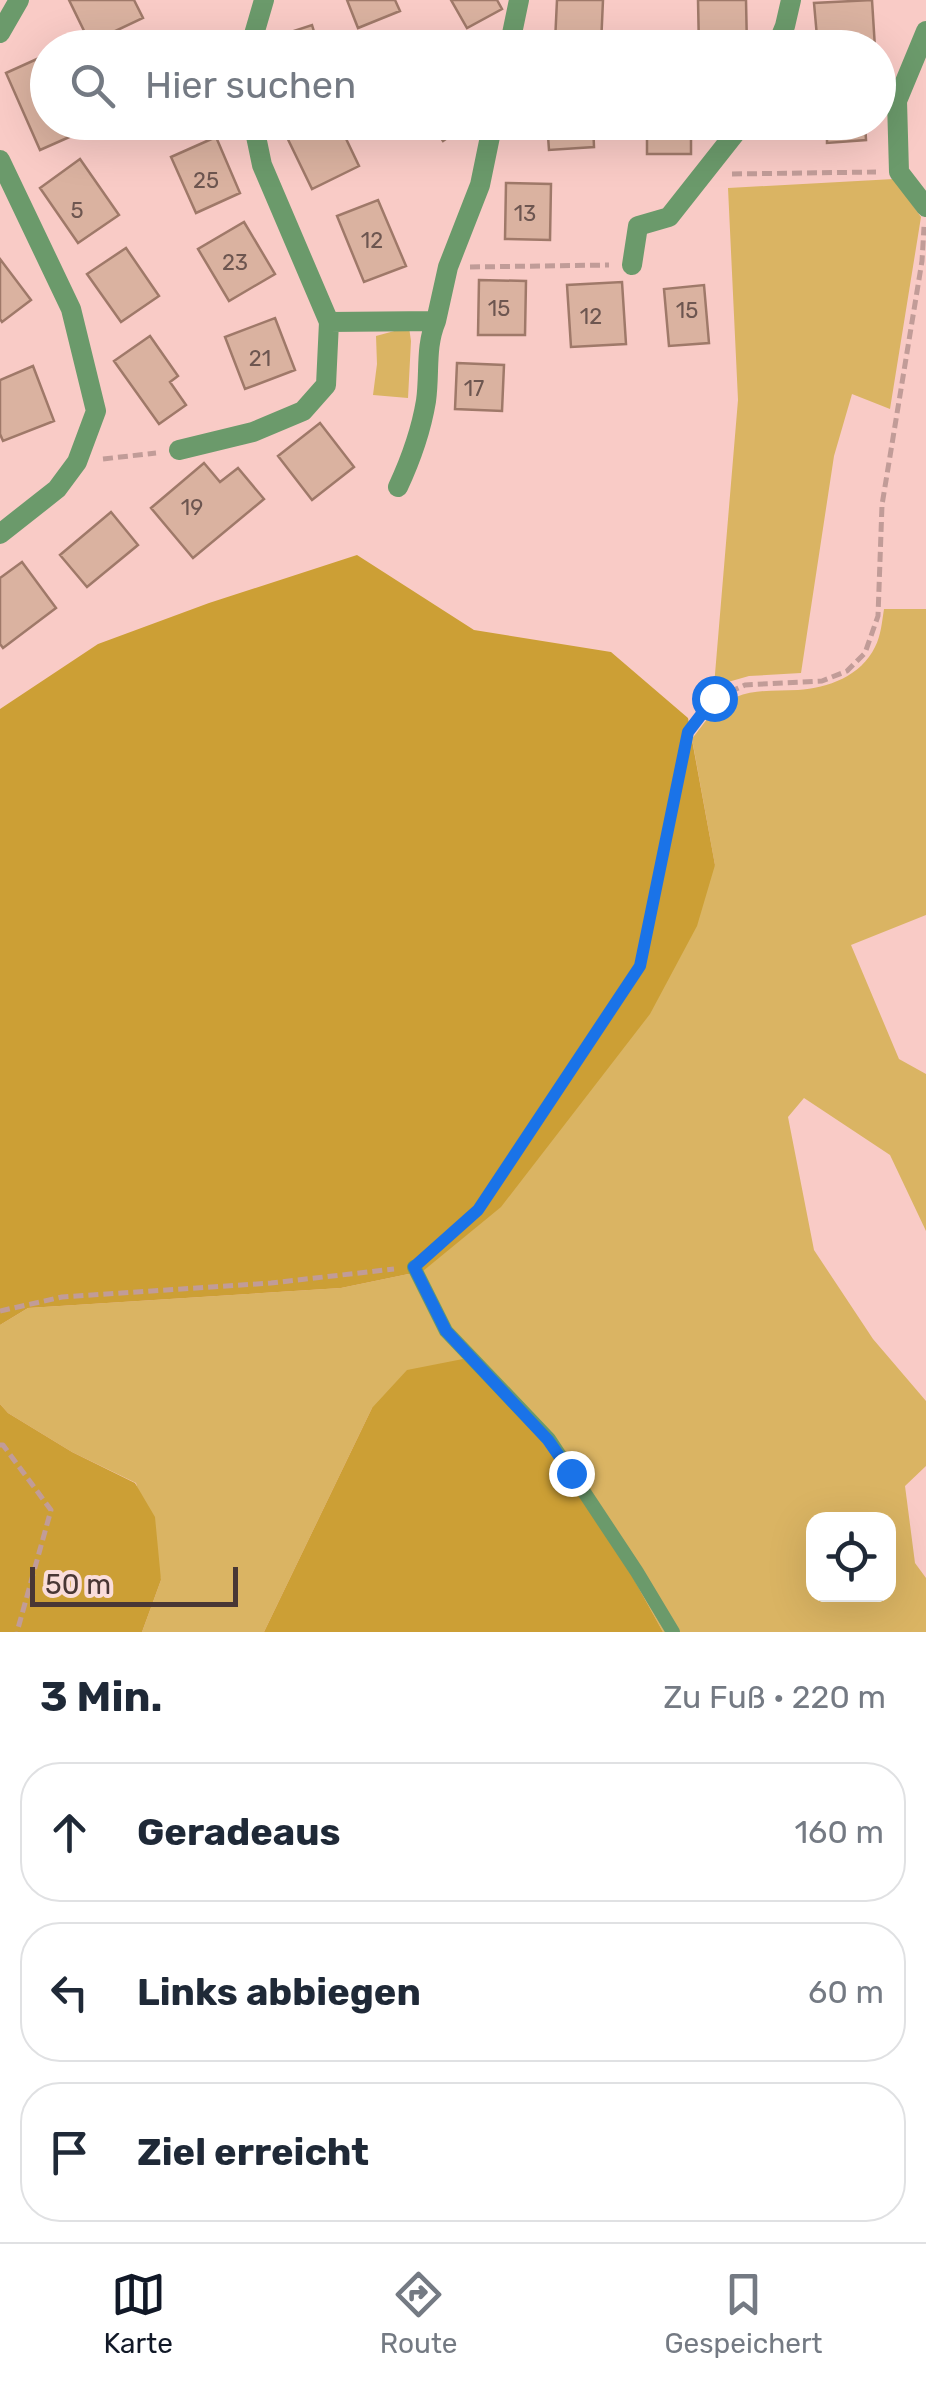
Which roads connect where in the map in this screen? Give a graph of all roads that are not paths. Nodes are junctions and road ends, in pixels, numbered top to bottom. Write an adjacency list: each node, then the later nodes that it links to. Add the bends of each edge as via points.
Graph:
1 (19, 0): 9 (street)
2 (264, 0): 5 (street)
3 (519, 0): 6 (street)
4 (791, 0): 7 (street)
5 (255, 30)
6 (513, 30)
7 (783, 30)
8 (926, 31): 14 (street, via 897,101 899,172)
9 (0, 32)
10 (257, 140): 17 (street)
11 (489, 140): 16 (street)
12 (730, 140): 15 (street, via 669,217 638,226)
13 (0, 160): 20 (street, via 71,309 96,411 77,462 57,489)
14 (925, 207)
15 (632, 265)
16 (436, 321): 17 (street); 19 (street, via 428,338 426,401 413,457)
17 (329, 322): 18 (street, via 326,385 302,411 253,432)
18 (179, 450)
19 (398, 486)
20 (0, 534)
21 (414, 1267): 22 (lane, via 446,1331 548,1440)
22 (673, 1632)

